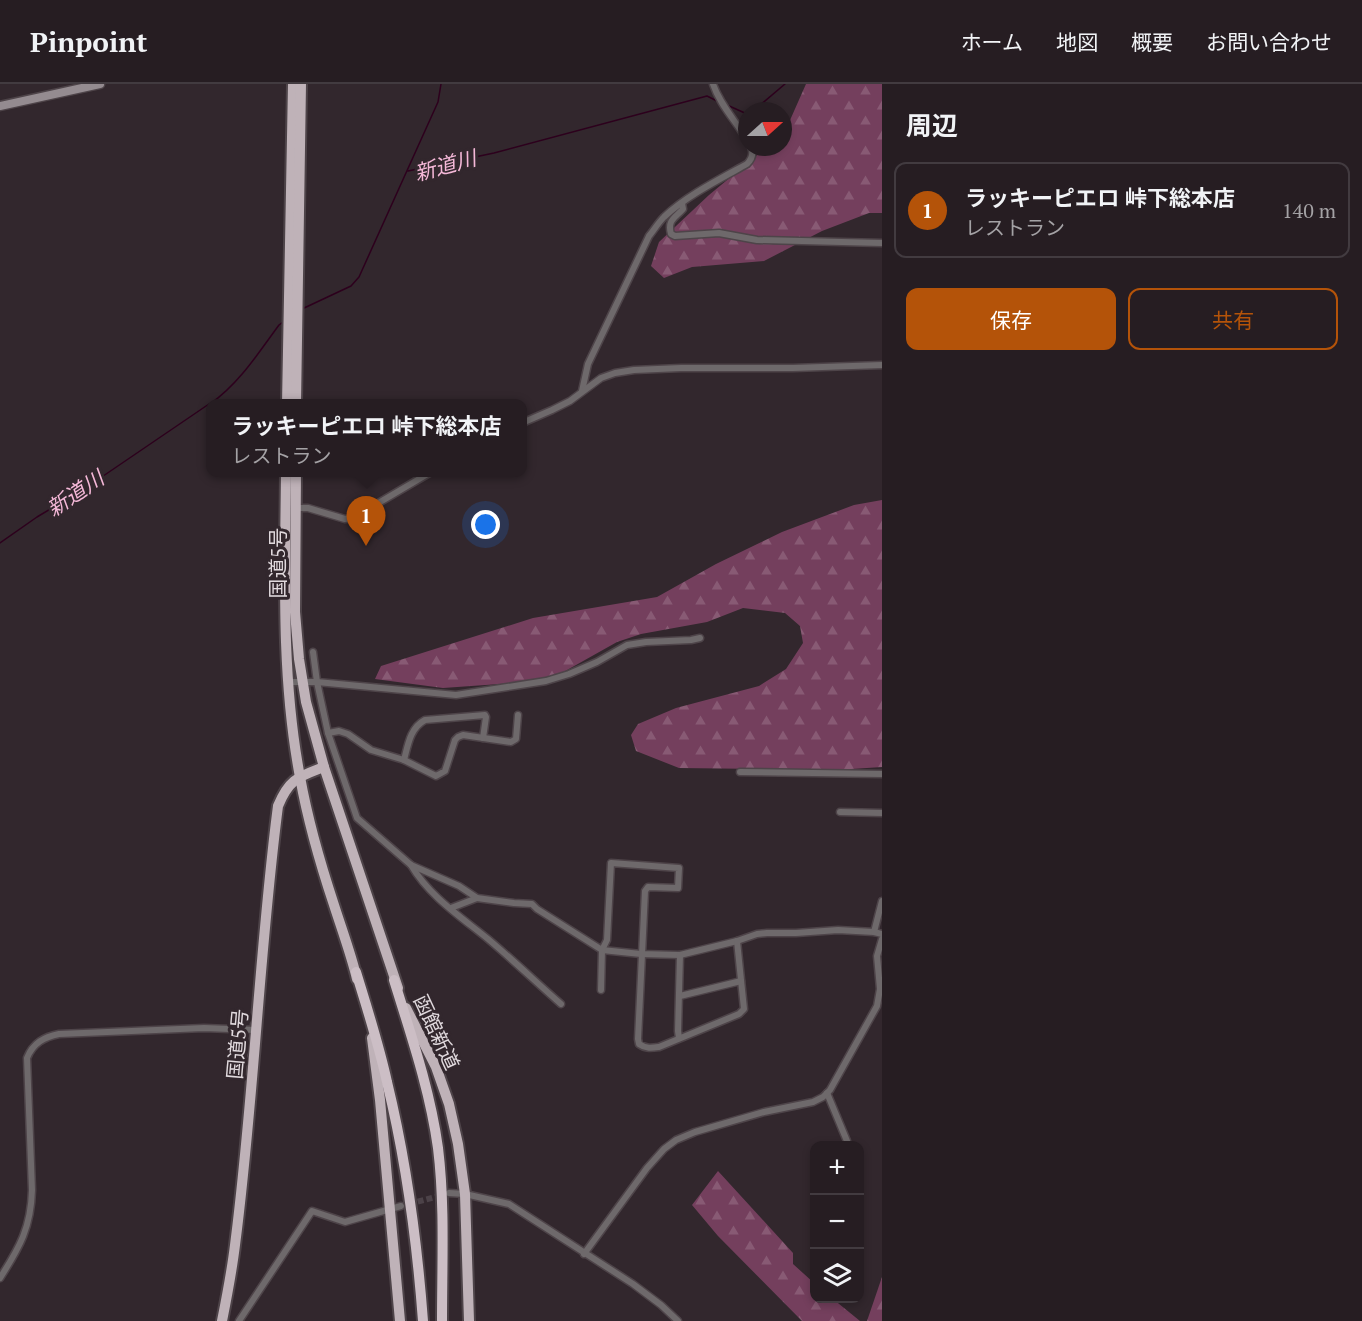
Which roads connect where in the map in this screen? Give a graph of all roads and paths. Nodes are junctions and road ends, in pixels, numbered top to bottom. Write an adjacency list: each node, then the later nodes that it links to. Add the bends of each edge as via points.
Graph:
1 (100, 84): 5 (main road)
2 (293, 84): 10 (highway)
3 (301, 84): 10 (highway)
4 (713, 84): 6 (street)
5 (0, 106)
6 (738, 124)
7 (752, 156): 8 (street, via 747,164)
8 (682, 203): 9 (street, via 683,209 669,225 675,236 719,233 757,240); 13 (street, via 649,236 588,364)
9 (882, 243)
10 (294, 305): 11 (highway)
11 (294, 322): 14 (highway); 15 (highway)
12 (882, 365): 13 (street, via 634,370 601,378)
13 (582, 391): 16 (street, via 570,401)
14 (287, 399)
15 (296, 399)
16 (527, 421)
17 (287, 477): 20 (highway, 国道5号)
18 (295, 477): 20 (highway, 国道5号)
19 (423, 477): 20 (street, via 353,518)
20 (291, 508): 23 (highway, 国道5号, via 295,612); 24 (highway, 国道5号, via 285,639)
21 (700, 638): 25 (street, via 627,645 597,662 546,681 456,695)
22 (314, 651): 25 (street)
23 (303, 681): 24 (street); 25 (street); 30 (highway, 国道5号)
24 (288, 682): 33 (highway, 国道5号)
25 (317, 682): 27 (street)
26 (518, 715): 28 (street, via 514,741)
27 (328, 733): 29 (street, via 348,734 371,750); 36 (street)
28 (483, 738): 29 (street, via 458,737 445,771 436,776); 29 (street, via 485,715 425,720 411,735)
29 (404, 760)
30 (324, 767): 33 (highway, 国道5号); 37 (highway, 函館新道)
31 (740, 771): 32 (street)
32 (882, 774)
33 (300, 777): 50 (highway, via 309,820); 56 (highway, 国道5号, via 284,793 278,806)
34 (840, 812): 35 (street)
35 (882, 813)
36 (357, 818): 37 (street); 38 (street)
37 (342, 824): 51 (highway, 函館新道)
38 (411, 865): 39 (street); 41 (street, via 433,894)
39 (477, 898): 41 (street); 47 (street, via 532,904)
40 (882, 901): 42 (street)
41 (451, 908): 55 (street)
42 (880, 922): 43 (street)
43 (874, 932): 44 (street); 46 (street, via 767,933)
44 (882, 934)
45 (882, 939): 58 (street, via 877,1006)
46 (737, 941): 49 (street); 52 (street)
47 (602, 950): 48 (street); 48 (street, via 607,940 611,863 679,868 678,888 648,887 645,891); 53 (street)
48 (641, 954): 49 (street); 57 (street, via 639,1044 659,1047)
49 (681, 955): 54 (street)
50 (356, 972): 62 (highway, via 374,1050); 68 (highway, via 382,1059 398,1132)
51 (394, 980): 61 (highway, 函館新道, via 446,1095); 69 (highway, via 430,1101 438,1148)
52 (741, 981): 54 (street); 57 (street, via 744,1009 739,1014)
53 (601, 990)
54 (680, 996): 57 (street)
55 (561, 1005)
56 (256, 1030): 64 (street, via 204,1028 59,1034 34,1045 27,1058 32,1209 25,1232); 65 (highway, 国道5号, via 235,1247)
57 (679, 1038)
58 (827, 1093): 59 (street); 63 (street, via 813,1102 764,1112 676,1140 647,1168)
59 (847, 1141)
60 (449, 1193): 61 (street)
61 (465, 1194): 63 (street, via 508,1204); 70 (highway, 函館新道)
62 (395, 1208): 66 (street, via 345,1222 312,1210); 67 (highway)
63 (584, 1254): 71 (street, via 633,1284)
64 (0, 1278)
65 (222, 1321)
66 (239, 1321)
67 (400, 1321)
68 (423, 1321)
69 (442, 1321)
70 (469, 1321)
71 (678, 1321)

